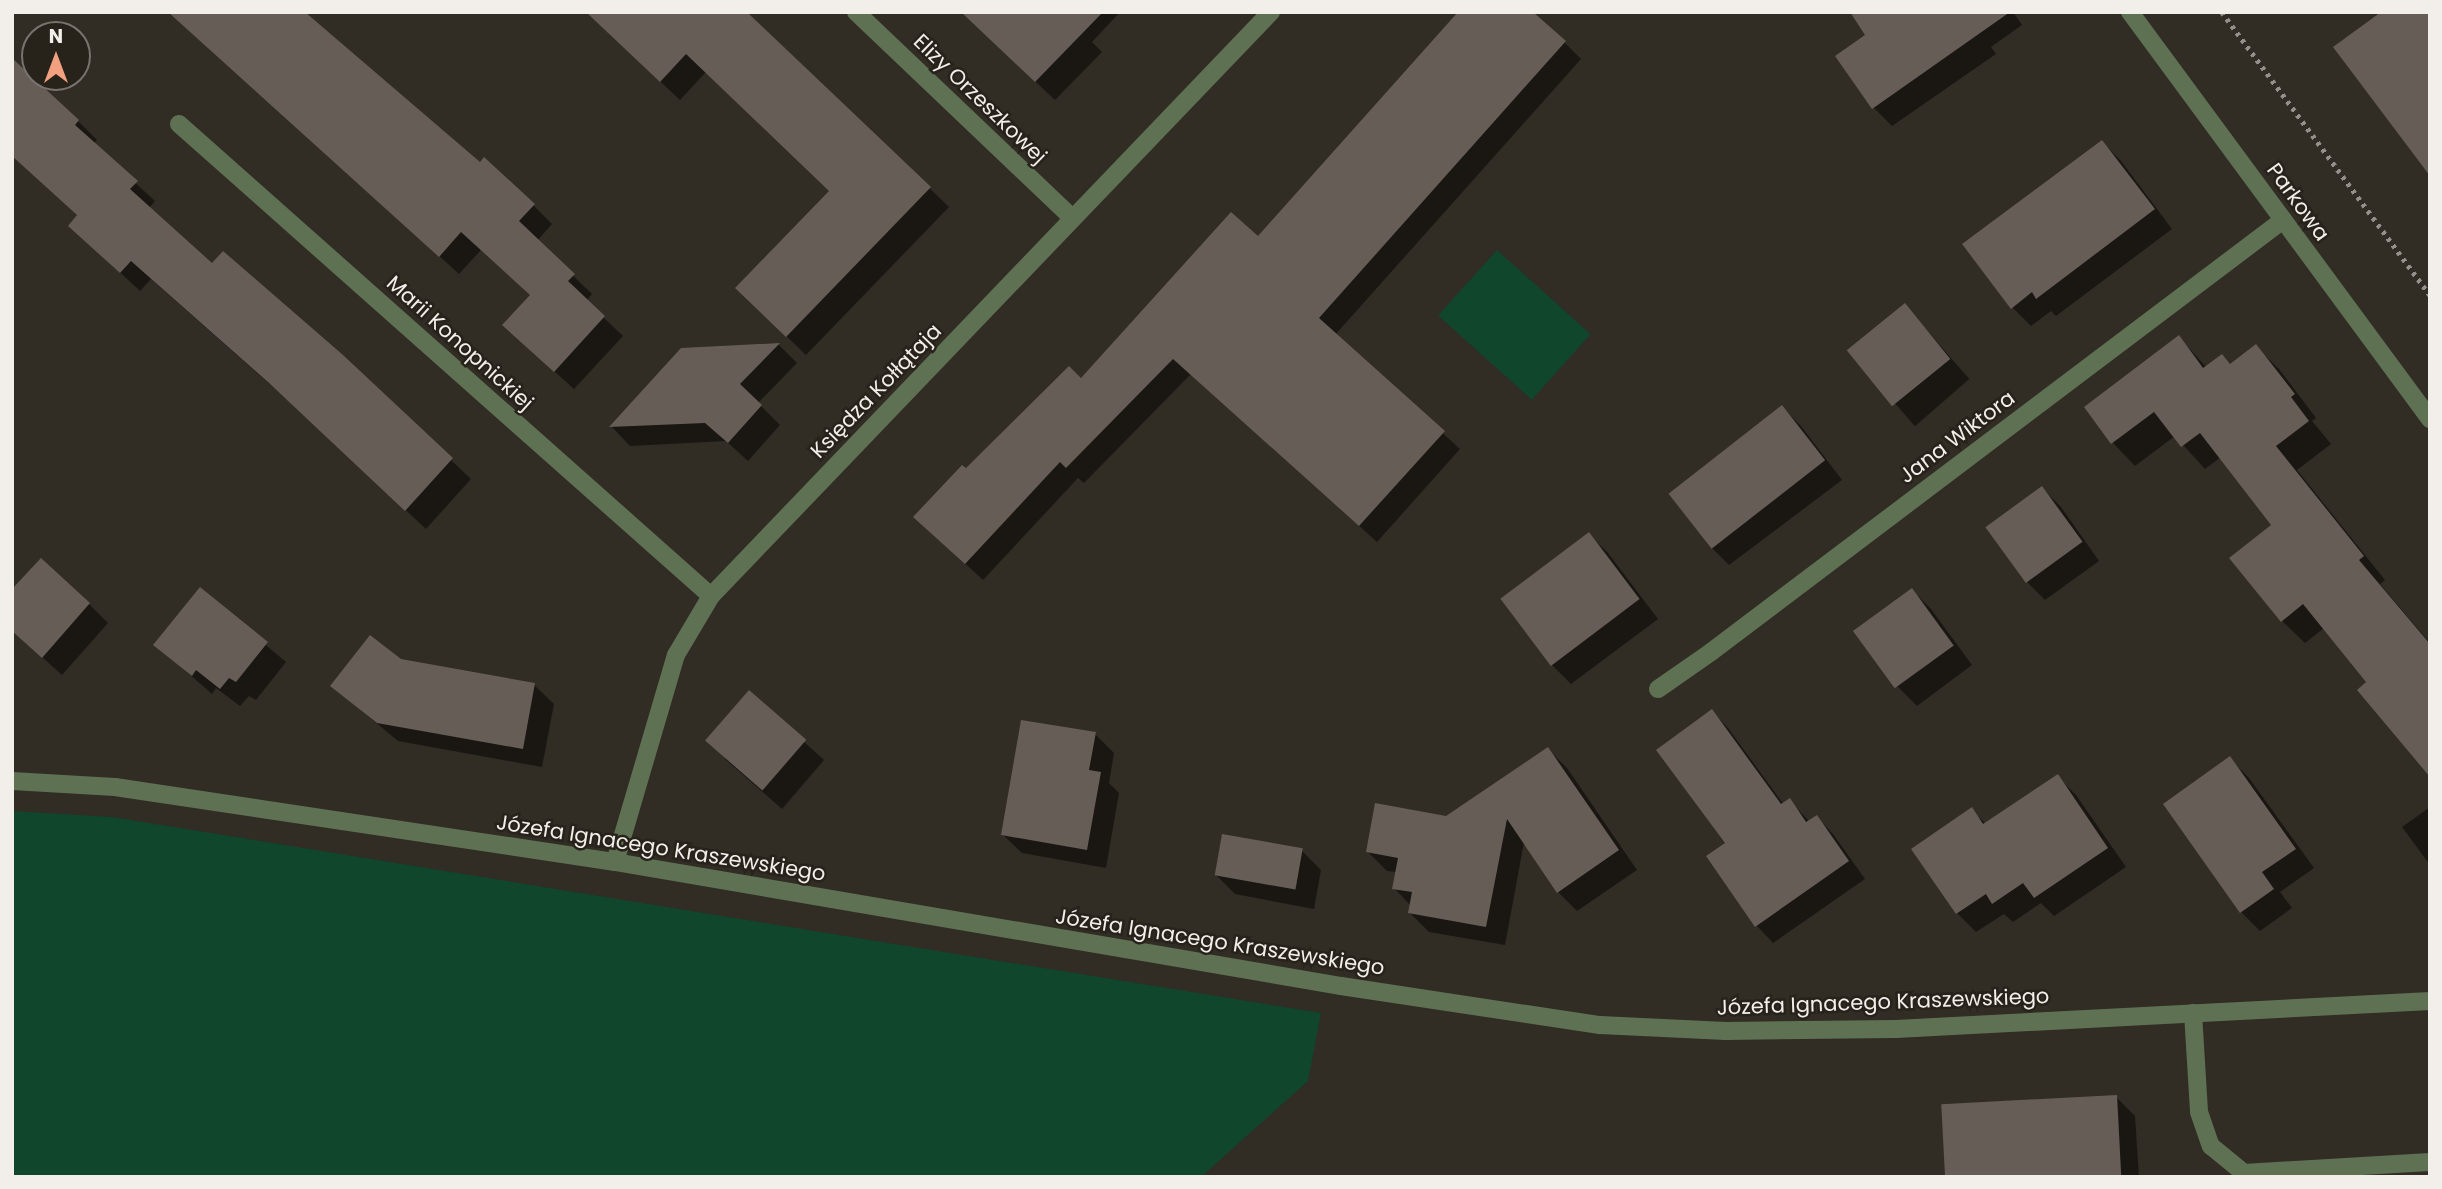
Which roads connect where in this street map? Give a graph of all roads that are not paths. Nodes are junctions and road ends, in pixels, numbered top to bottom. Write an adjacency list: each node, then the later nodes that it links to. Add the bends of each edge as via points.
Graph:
1 (856, 12): 5 (street, Elizy Orzeszkowej)
2 (1271, 12): 5 (street, Księdza Kołłątaja)
3 (2131, 13): 6 (street, Parkowa)
4 (179, 124): 8 (street, Marii Konopnickiej)
5 (1072, 218): 8 (street, Księdza Kołłątaja)
6 (2283, 220): 7 (street, Parkowa); 9 (street, Jana Wiktora)
7 (2430, 419)
8 (711, 596): 11 (street, Księdza Kołłątaja, via 676,655)
9 (1658, 689)
10 (12, 781): 11 (street, Józefa Ignacego Kraszewskiego, via 115,787)
11 (615, 862): 13 (street, Józefa Ignacego Kraszewskiego, via 1341,986 1600,1025 1726,1031 1896,1029)
12 (2430, 1001): 13 (street, Józefa Ignacego Kraszewskiego)
13 (2193, 1013): 14 (street, via 2199,1112 2211,1146 2244,1173)
14 (2430, 1162)

